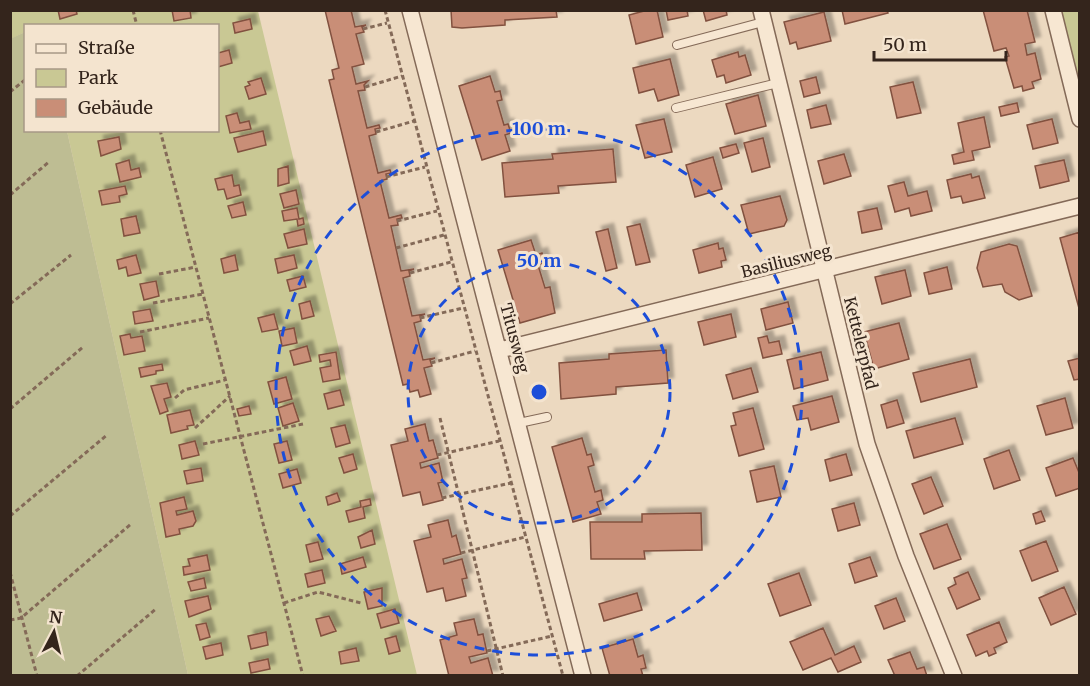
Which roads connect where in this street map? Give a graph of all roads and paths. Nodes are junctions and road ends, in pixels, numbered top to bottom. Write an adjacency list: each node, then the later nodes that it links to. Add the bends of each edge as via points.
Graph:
1 (385, 10): 5 (path)
2 (410, 10): 42 (street, Titusweg)
3 (1053, 10): 14 (street)
4 (762, 16): 7 (lane); 10 (street, Kettelerpfad)
5 (388, 22): 6 (path); 8 (path)
6 (363, 29)
7 (677, 45)
8 (402, 76): 11 (path); 15 (path)
9 (24, 81): 12 (path)
10 (778, 83): 13 (lane); 30 (street, Kettelerpfad)
11 (365, 87)
12 (10, 92)
13 (676, 108)
14 (1080, 119)
15 (414, 121): 17 (path); 19 (path)
16 (161, 132): 29 (path)
17 (376, 132)
18 (50, 161): 21 (path)
19 (426, 166): 20 (path); 23 (path)
20 (386, 177)
21 (10, 195)
22 (1080, 206): 30 (street, Basiliusweg)
23 (437, 211): 24 (path); 25 (path)
24 (397, 221)
25 (444, 236): 26 (path); 28 (path)
26 (396, 248)
27 (71, 255): 35 (path)
28 (451, 262): 31 (path); 36 (path)
29 (196, 267): 32 (path); 33 (path)
30 (824, 270): 42 (street, Basiliusweg); 82 (street, Kettelerpfad, via 867,444)
31 (410, 273)
32 (159, 274)
33 (203, 294): 34 (path); 37 (path)
34 (153, 303)
35 (10, 304)
36 (463, 308): 38 (path); 41 (path)
37 (209, 318): 39 (path); 44 (path)
38 (420, 318)
39 (140, 332)
40 (83, 347): 47 (path)
41 (475, 351): 43 (path); 55 (path)
42 (500, 351): 50 (street, Titusweg)
43 (431, 363)
44 (225, 380): 45 (path); 46 (path, via 184,390)
45 (230, 396): 52 (path); 54 (path)
46 (175, 398)
47 (10, 409)
48 (547, 417): 50 (lane)
49 (440, 418): 57 (path)
50 (519, 423): 81 (street, Titusweg)
51 (303, 424): 54 (path)
52 (195, 428)
53 (107, 435): 62 (path)
54 (241, 438): 56 (path); 68 (path)
55 (499, 441): 57 (path); 59 (path)
56 (203, 444)
57 (448, 453): 58 (path); 60 (path)
58 (437, 455)
59 (511, 483): 60 (path); 64 (path)
60 (459, 495): 61 (path); 65 (path)
61 (442, 498)
62 (10, 516)
63 (131, 524): 71 (path)
64 (525, 537): 65 (path); 73 (path)
65 (472, 550): 66 (path); 74 (path)
66 (461, 553)
67 (10, 572): 71 (path)
68 (284, 603): 69 (path, via 318,592); 78 (path)
69 (361, 603)
70 (157, 608): 77 (path)
71 (21, 618): 72 (path); 76 (path)
72 (10, 620)
73 (552, 636): 74 (path); 80 (path)
74 (496, 649): 75 (path); 79 (path)
75 (487, 651)
76 (37, 675)
77 (77, 675)
78 (303, 675)
79 (503, 675)
80 (563, 675)
81 (583, 675)
82 (954, 675)

